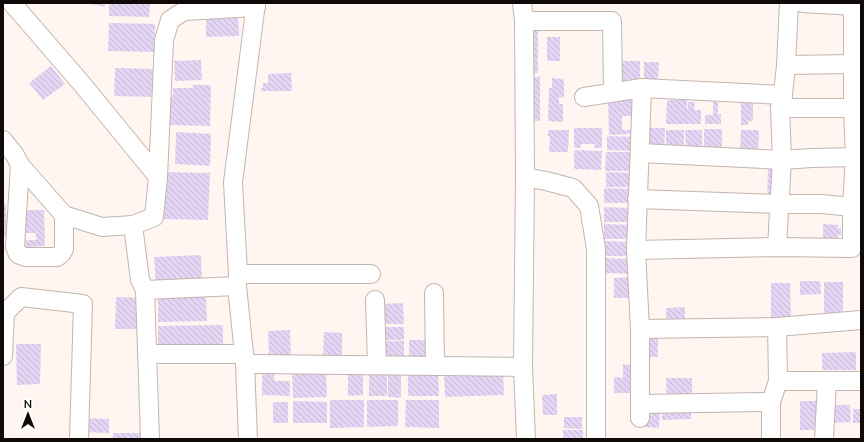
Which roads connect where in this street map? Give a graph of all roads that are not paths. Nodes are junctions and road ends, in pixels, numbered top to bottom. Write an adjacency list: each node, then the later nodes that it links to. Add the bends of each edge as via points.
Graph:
1 (12, 3): 20 (street)
2 (522, 3): 7 (street)
3 (789, 3): 9 (street)
4 (803, 3): 5 (street)
5 (854, 4): 8 (street)
6 (256, 5): 20 (street, via 184,11 170,20 164,40); 31 (street, via 233,182)
7 (524, 21): 11 (street, via 612,21); 21 (street)
8 (854, 64): 9 (street); 14 (street)
9 (786, 65): 13 (street)
10 (642, 88): 11 (street); 13 (street); 16 (street)
11 (613, 92): 12 (street)
12 (584, 97)
13 (782, 102): 14 (street); 19 (street)
14 (853, 108): 17 (street)
15 (3, 140): 18 (street)
16 (640, 153): 19 (street); 22 (street)
17 (855, 157): 19 (street); 24 (street)
18 (13, 158): 25 (street); 25 (street, via 15,247 18,254 25,257 57,257 61,254 64,249)
19 (782, 160): 23 (street)
20 (158, 177): 26 (street, via 154,216)
21 (525, 177): 43 (street); 52 (street, via 573,188 589,206 596,249)
22 (637, 199): 23 (street); 29 (street)
23 (779, 204): 24 (street); 27 (street)
24 (852, 207): 28 (street)
25 (64, 215): 26 (street, via 102,227)
26 (133, 225): 32 (street, via 140,280)
27 (776, 247): 28 (street); 29 (street)
28 (857, 249)
29 (636, 250): 37 (street)
30 (371, 274): 31 (street)
31 (237, 280): 32 (street); 40 (street)
32 (145, 290): 38 (street)
33 (434, 293): 42 (street)
34 (375, 300): 41 (street)
35 (861, 320): 36 (street)
36 (777, 327): 37 (street); 44 (street)
37 (640, 329): 47 (street, via 640,411)
38 (147, 354): 40 (street); 49 (street)
39 (3, 356): 48 (street, via 5,312 21,297 83,304)
40 (245, 359): 41 (street); 50 (street)
41 (377, 366): 42 (street)
42 (435, 366): 43 (street)
43 (523, 367): 51 (street)
44 (778, 381): 45 (street); 47 (street)
45 (827, 381): 46 (street); 54 (street)
46 (861, 381)
47 (772, 402): 53 (street)
48 (79, 439)
49 (150, 439)
50 (248, 439)
51 (526, 439)
52 (596, 439)
53 (771, 439)
54 (824, 439)

